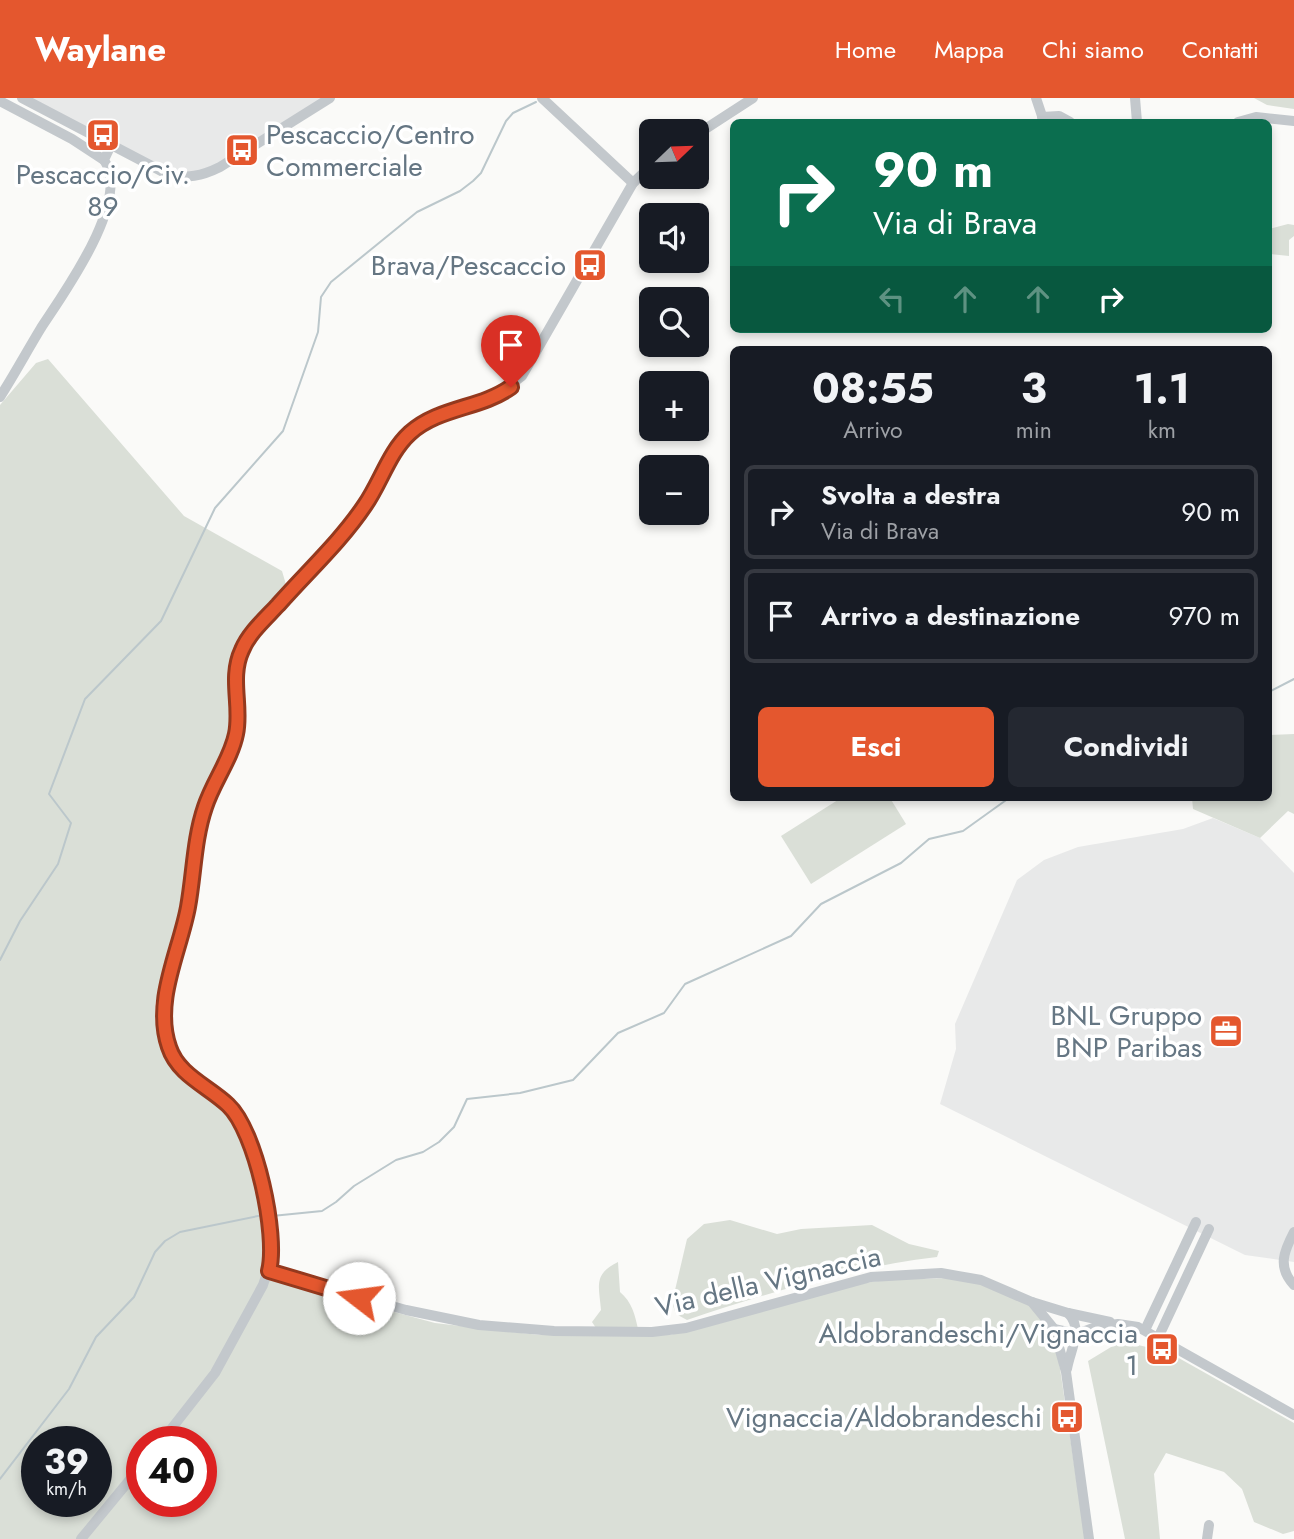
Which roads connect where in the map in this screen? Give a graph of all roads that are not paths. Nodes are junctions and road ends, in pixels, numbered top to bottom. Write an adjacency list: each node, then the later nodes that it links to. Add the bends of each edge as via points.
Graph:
1 (22, 98): 15 (street)
2 (330, 98): 15 (street, via 240,156 199,176 167,174)
3 (542, 98): 18 (street)
4 (753, 98): 14 (street)
5 (1036, 98): 8 (street)
6 (1135, 98): 11 (street)
7 (0, 101): 16 (street)
8 (1044, 119)
9 (1048, 119): 10 (street)
10 (1064, 119)
11 (1137, 119)
12 (1249, 119): 13 (street)
13 (1294, 121)
14 (709, 127)
15 (111, 145): 16 (street)
16 (104, 160): 19 (street, via 111,190 90,251)
17 (639, 177): 18 (street)
18 (633, 183): 23 (street, via 522,376 496,396 431,419 408,436 357,516 252,633 240,655 235,678 236,733 204,808 186,920 163,1019 177,1062 229,1106 244,1126 267,1216)
19 (0, 397)
20 (1196, 1222): 29 (street)
21 (1209, 1229): 31 (street)
22 (1294, 1232): 24 (street, via 1283,1259)
23 (269, 1271): 25 (street, Via della Vignaccia, via 444,1319 554,1331 676,1330 861,1279 905,1273 961,1276); 34 (street, via 211,1380)
24 (1294, 1285)
25 (1032, 1302): 26 (street); 28 (street, Via della Vignaccia)
26 (1068, 1313): 27 (street); 28 (street, via 1058,1318); 30 (street)
27 (1118, 1324): 29 (street); 30 (street)
28 (1054, 1329): 30 (street); 32 (street, Via della Vignaccia)
29 (1144, 1330): 31 (street)
30 (1077, 1334): 32 (street)
31 (1158, 1338): 33 (street)
32 (1066, 1371): 38 (street, Via della Vignaccia)
33 (1294, 1415)
34 (174, 1426)
35 (126, 1484): 37 (street)
36 (1209, 1525): 39 (street)
37 (81, 1539)
38 (1088, 1539)
39 (1207, 1539)

